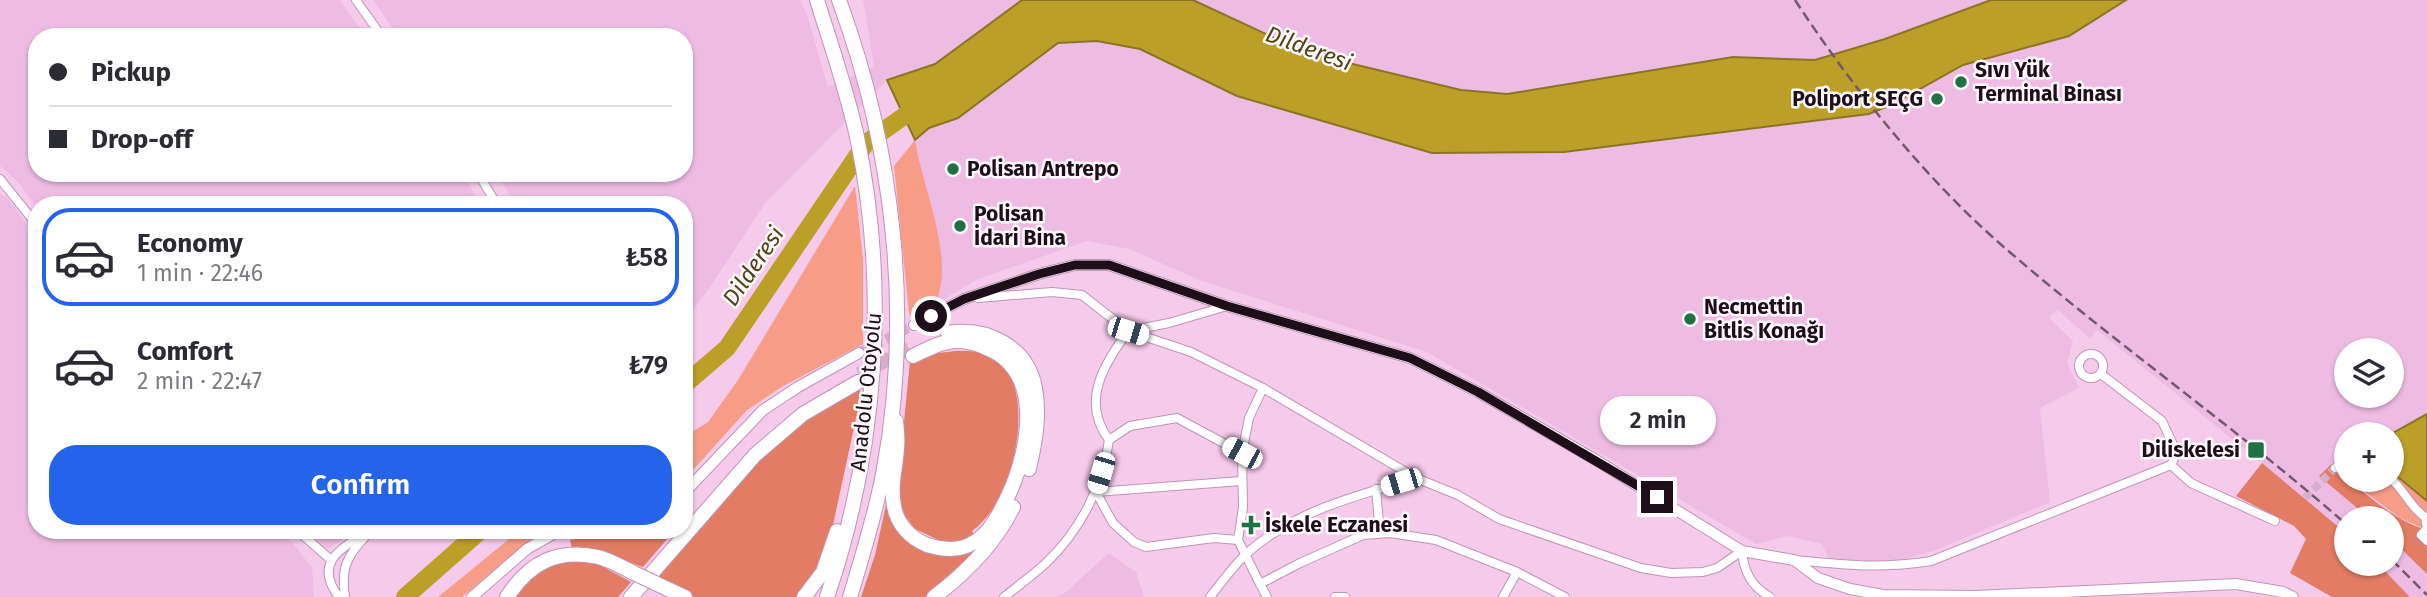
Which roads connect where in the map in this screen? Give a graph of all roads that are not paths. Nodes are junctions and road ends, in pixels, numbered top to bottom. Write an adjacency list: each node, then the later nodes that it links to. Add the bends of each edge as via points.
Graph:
1 (356, 0): 4 (street)
2 (817, 0): 15 (highway, Anadolu Otoyolu, via 857,138 871,224 875,296)
3 (839, 0): 13 (highway, Anadolu Otoyolu, via 877,128 890,202 897,303)
4 (376, 28)
5 (0, 179): 6 (street)
6 (28, 214)
7 (964, 299): 8 (main road, via 1075,265 1109,265); 9 (main road); 10 (street, via 1052,292 1082,295)
8 (1227, 306): 10 (street); 38 (main road, via 1410,358 1478,392)
9 (914, 325)
10 (1128, 331): 14 (street, via 1191,352); 16 (street, via 1102,372 1096,391 1095,413)
11 (859, 352): 21 (main road, via 763,410)
12 (2101, 374): 18 (street, via 2162,421 2177,453)
13 (895, 385): 53 (highway, Anadolu Otoyolu, via 883,474); 54 (highway, via 894,509 916,540 956,549 987,532 1010,493 1027,432 1026,400 1020,377 1009,363 979,344 946,342 913,351 931,338 978,332 1011,347 1035,386 1034,446 1028,472 1003,528 977,560)
14 (1264, 388): 17 (street, via 1249,418); 19 (street)
15 (871, 390): 51 (highway, via 833,547 823,572); 52 (highway, Anadolu Otoyolu, via 863,455)
16 (1109, 440): 17 (street, via 1130,426 1177,418); 23 (street)
17 (1242, 453): 20 (street)
18 (2171, 465): 27 (street, via 2192,483); 41 (street, via 1931,561 1865,567)
19 (1416, 478): 22 (street); 38 (street, via 1499,519 1641,568 1703,572)
20 (1241, 481): 23 (street); 37 (street)
21 (693, 484)
22 (1376, 489): 29 (street); 39 (street, via 1309,513)
23 (1096, 492): 37 (street, via 1113,523 1146,547 1214,538); 55 (street, via 1047,562)
24 (2400, 492): 26 (street)
25 (693, 516): 28 (highway, via 772,428 801,407 858,378 776,435)
26 (2426, 520): 30 (street)
27 (2275, 521)
28 (693, 526)
29 (1380, 533): 42 (street, via 1436,540); 43 (street, via 1363,535)
30 (2424, 538)
31 (307, 539): 40 (street)
32 (357, 539): 40 (street)
33 (364, 539): 45 (street, via 343,573)
34 (544, 539): 46 (main road)
35 (672, 539): 48 (highway)
36 (681, 539): 49 (highway)
37 (1238, 540): 39 (street)
38 (1742, 551): 41 (main road); 62 (street, via 1748,578)
39 (1246, 555): 43 (street); 56 (street)
40 (331, 560): 44 (street, via 329,575)
41 (1794, 560): 63 (main road, via 1818,578 1883,595 1976,596 2236,584)
42 (1517, 572): 60 (street); 61 (street)
43 (1260, 584): 57 (street)
44 (339, 597)
45 (345, 597)
46 (472, 597)
47 (507, 597): 50 (highway, bridge, via 534,566 575,555 599,557)
48 (623, 597)
49 (631, 597)
50 (685, 597)
51 (804, 597)
52 (827, 597)
53 (850, 597)
54 (934, 597)
55 (1004, 597)
56 (1210, 597)
57 (1267, 597)
58 (1335, 597): 59 (street)
59 (1345, 597)
60 (1503, 597)
61 (1565, 597)
62 (1770, 597)
63 (2292, 597)

